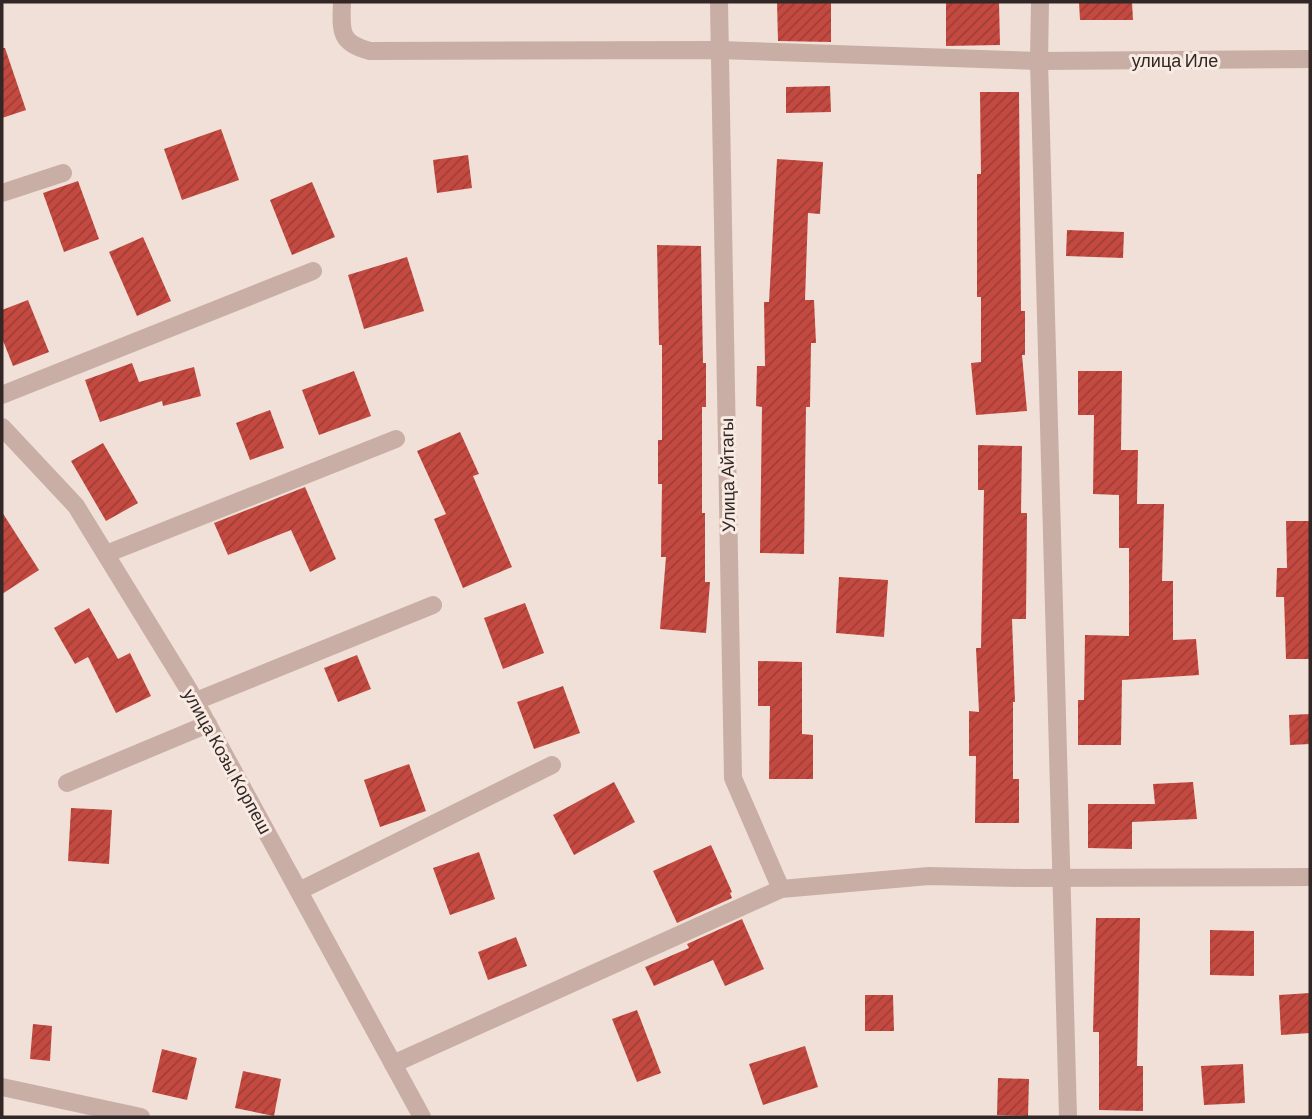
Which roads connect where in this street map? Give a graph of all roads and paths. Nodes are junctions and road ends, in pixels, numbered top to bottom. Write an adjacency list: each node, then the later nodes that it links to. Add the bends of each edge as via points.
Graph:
1 (342, 2): 4 (street, via 341,30 346,40 370,51)
2 (719, 2): 4 (street, Улица Айтагы)
3 (1040, 2): 6 (street)
4 (719, 50): 6 (street); 21 (street, Улица Айтагы, via 733,778)
5 (1310, 59): 6 (street, улица Иле)
6 (1039, 61): 19 (street)
7 (63, 173): 8 (street)
8 (2, 193)
9 (313, 271): 10 (street)
10 (2, 395)
11 (2, 427): 13 (street, улица Козы Корпеш, via 76,506)
12 (396, 439): 13 (street)
13 (106, 554): 15 (street, улица Козы Корпеш)
14 (433, 606): 15 (street)
15 (196, 701): 16 (street, улица Козы Корпеш)
16 (208, 724): 18 (street); 22 (street, улица Козы Корпеш)
17 (552, 765): 22 (street)
18 (67, 783)
19 (1061, 877): 20 (street); 21 (street, via 929,876); 27 (street)
20 (1310, 877)
21 (781, 888): 23 (street)
22 (299, 891): 23 (street, улица Козы Корпеш)
23 (393, 1064): 26 (street, улица Козы Корпеш)
24 (2, 1087): 25 (street)
25 (141, 1117)
26 (422, 1117)
27 (1068, 1117)

